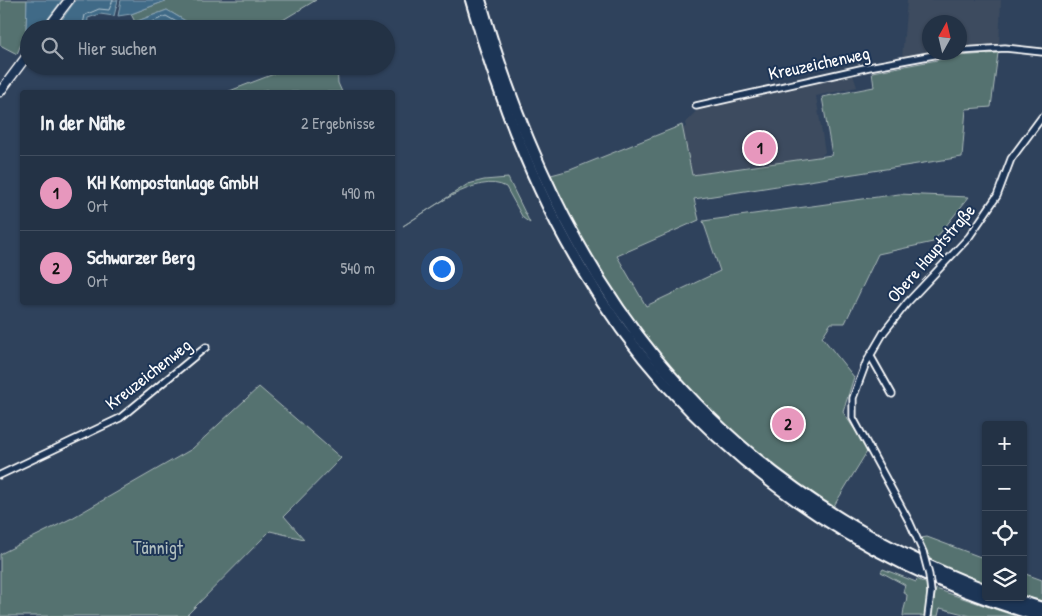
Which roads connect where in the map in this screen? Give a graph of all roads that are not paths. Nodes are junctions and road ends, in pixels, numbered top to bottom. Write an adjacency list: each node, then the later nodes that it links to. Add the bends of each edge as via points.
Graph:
1 (69, 0): 4 (main road)
2 (471, 0): 20 (highway, via 518,139 564,238 631,342 682,402 760,474 838,530 949,586)
3 (480, 0): 16 (highway, via 511,95 558,205 616,306 666,371 738,444 815,504 895,551)
4 (54, 20)
5 (967, 51): 6 (street, via 1005,48)
6 (1042, 52)
7 (922, 57): 10 (street, Kreuzeichenweg)
8 (20, 65): 9 (main road)
9 (0, 92)
10 (696, 106)
11 (1042, 118): 13 (street, Obere Hauptstraße, via 1011,158 997,196 979,223 899,312)
12 (206, 346): 15 (street, Kreuzeichenweg, via 120,418)
13 (870, 355): 14 (street); 19 (street, Obere Hauptstraße, bridge, via 853,398 852,414 923,552 930,575)
14 (892, 394)
15 (0, 475)
16 (982, 588)
17 (1020, 601): 18 (highway)
18 (1042, 608)
19 (928, 616)
20 (1039, 616)

